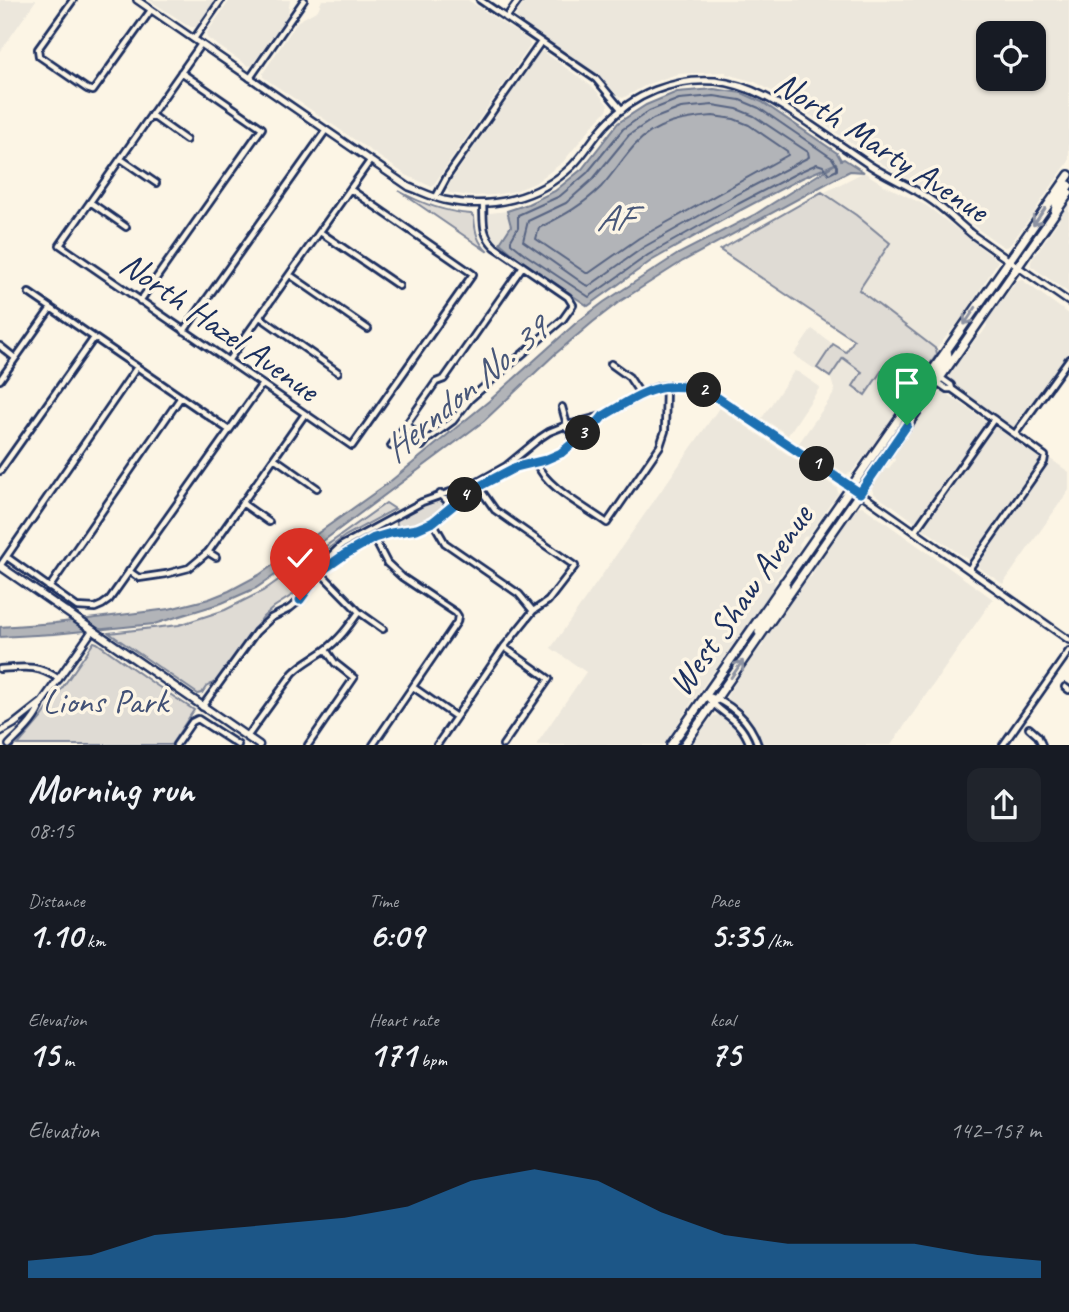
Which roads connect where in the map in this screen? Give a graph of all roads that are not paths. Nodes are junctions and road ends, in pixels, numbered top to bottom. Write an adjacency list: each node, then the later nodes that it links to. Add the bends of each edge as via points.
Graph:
1 (73, 0): 7 (street, via 38,50 39,56 93,91)
2 (136, 0): 7 (street, North Marty Avenue)
3 (221, 0): 9 (street)
4 (304, 0): 13 (street)
5 (480, 0): 8 (street)
6 (519, 0): 8 (street)
7 (150, 10): 9 (street, North Marty Avenue)
8 (506, 18): 10 (street)
9 (194, 39): 11 (street, North Marty Avenue)
10 (541, 42): 14 (street, via 596,79); 25 (street)
11 (201, 44): 12 (street); 13 (street, North Marty Avenue)
12 (181, 72): 15 (street); 37 (street, via 262,128)
13 (250, 78): 16 (street, North Marty Avenue)
14 (622, 110): 27 (street, North Marty Avenue, via 551,183 519,198); 31 (street, North Marty Avenue, via 655,90 684,82 715,81 756,91 884,175 932,200)
15 (151, 115): 17 (street); 18 (street)
16 (326, 130): 19 (street, North Marty Avenue); 42 (street)
17 (186, 140)
18 (121, 159): 21 (street); 26 (street)
19 (370, 161): 23 (street); 25 (street, North Marty Avenue, via 409,187)
20 (1069, 175): 31 (main road, West Shaw Avenue, one-way to 31)
21 (156, 183)
22 (1069, 184): 28 (main road)
23 (350, 189): 30 (street); 59 (street, North Hazel Avenue, via 474,274 352,446)
24 (1069, 193): 28 (main road, West Shaw Avenue)
25 (436, 197): 27 (street, North Marty Avenue)
26 (90, 202): 29 (street); 37 (street, North Hazel Avenue, via 60,246)
27 (483, 204): 32 (street, via 489,240)
28 (1054, 215): 33 (main road, West Shaw Avenue)
29 (126, 227)
30 (320, 232): 34 (street); 35 (street)
31 (1009, 260): 33 (street, North Marty Avenue); 45 (main road, West Shaw Avenue, one-way to 45)
32 (523, 266): 62 (street); 68 (street, via 573,305 563,319 470,399 453,421)
33 (1018, 266): 38 (street, North Marty Avenue); 53 (main road, West Shaw Avenue)
34 (290, 275): 40 (street); 41 (street)
35 (399, 286)
36 (29, 293): 39 (street)
37 (141, 301): 42 (street, North Hazel Avenue)
38 (1069, 302)
39 (51, 308): 43 (street); 46 (street)
40 (260, 317): 48 (street); 51 (street)
41 (368, 329)
42 (184, 331): 48 (street, North Hazel Avenue)
43 (94, 338): 50 (street); 74 (street)
44 (0, 346): 46 (street)
45 (947, 349): 53 (main road); 76 (main road, West Shaw Avenue)
46 (15, 358): 52 (street)
47 (1069, 359): 66 (street)
48 (228, 361): 54 (street, North Hazel Avenue)
49 (611, 364): 56 (street, via 629,377)
50 (137, 367): 57 (street); 89 (street)
51 (338, 372)
52 (0, 380)
53 (939, 380): 61 (street, via 947,390); 78 (main road, West Shaw Avenue)
54 (262, 384): 59 (street, North Hazel Avenue); 64 (street)
55 (666, 386): 56 (street); 73 (street, via 660,446 607,523 551,484); 76 (street, via 689,386 715,395)
56 (641, 395): 60 (street)
57 (181, 397): 64 (street); 96 (street)
58 (562, 407): 63 (street)
59 (305, 414): 72 (street)
60 (603, 416): 63 (street); 65 (street)
61 (995, 419): 66 (street); 85 (street)
62 (406, 425): 68 (street); 70 (street)
63 (566, 425): 69 (street); 75 (street, via 540,438)
64 (229, 430): 93 (street)
65 (586, 430): 67 (street); 69 (street)
66 (1015, 433): 92 (street, via 1045,460)
67 (594, 439)
68 (427, 440): 71 (street)
69 (572, 444): 73 (street)
70 (391, 446)
71 (422, 446)
72 (274, 458): 77 (street); 80 (street)
73 (536, 462): 75 (street)
74 (0, 471)
75 (477, 485): 79 (street); 81 (street); 97 (street, via 495,510 575,566 548,601)
76 (851, 487): 78 (street); 95 (main road, West Shaw Avenue)
77 (317, 488)
78 (860, 493): 85 (street); 102 (main road, West Shaw Avenue)
79 (440, 494): 81 (street); 82 (street)
80 (242, 503): 83 (street); 88 (street)
81 (448, 511): 84 (street)
82 (393, 517): 86 (street); 94 (street, via 341,546)
83 (269, 522)
84 (433, 522): 86 (street); 97 (street, via 445,543 519,594)
85 (915, 531): 92 (street)
86 (400, 532): 87 (street)
87 (374, 538): 94 (street); 108 (street, via 387,563 402,577 458,616)
88 (208, 552): 90 (street); 93 (street, via 189,568 166,574 139,578)
89 (7, 556): 91 (street); 96 (street)
90 (216, 557)
91 (0, 566): 100 (main road)
92 (969, 569): 101 (street)
93 (129, 571): 96 (street, via 109,600 95,608 78,607)
94 (320, 572): 98 (street); 112 (street, via 300,600 256,632)
95 (784, 582): 102 (main road, via 786,591 762,624); 109 (main road, West Shaw Avenue)
96 (49, 587)
97 (533, 611): 103 (street)
98 (359, 612): 99 (street); 104 (street)
99 (383, 629)
100 (92, 631): 107 (street); 112 (main road)
101 (1069, 640)
102 (755, 644): 110 (main road, West Shaw Avenue, one-way to 102)
103 (504, 647): 113 (street); 124 (street, via 549,679)
104 (326, 650): 116 (street, via 293,673); 121 (street, via 354,678)
105 (1069, 651): 129 (street)
106 (0, 669): 107 (street, via 38,668)
107 (59, 679): 111 (street)
108 (413, 687): 113 (street); 122 (street)
109 (705, 695): 110 (street); 125 (main road, West Shaw Avenue)
110 (715, 701): 126 (main road, West Shaw Avenue); 127 (street, via 739,725); 128 (street, via 742,717)
111 (42, 702): 115 (street); 117 (street)
112 (202, 707): 116 (main road)
113 (456, 718): 123 (street)
114 (1030, 728): 130 (street)
115 (0, 732): 117 (street)
116 (247, 737): 120 (main road)
117 (8, 745)
118 (176, 745): 119 (street, via 198,719)
119 (238, 745)
120 (259, 745)
121 (308, 745)
122 (373, 745)
123 (438, 745)
124 (503, 745)
125 (671, 745)
126 (684, 745)
127 (750, 745)
128 (758, 745)
129 (1003, 745)
130 (1042, 745)

